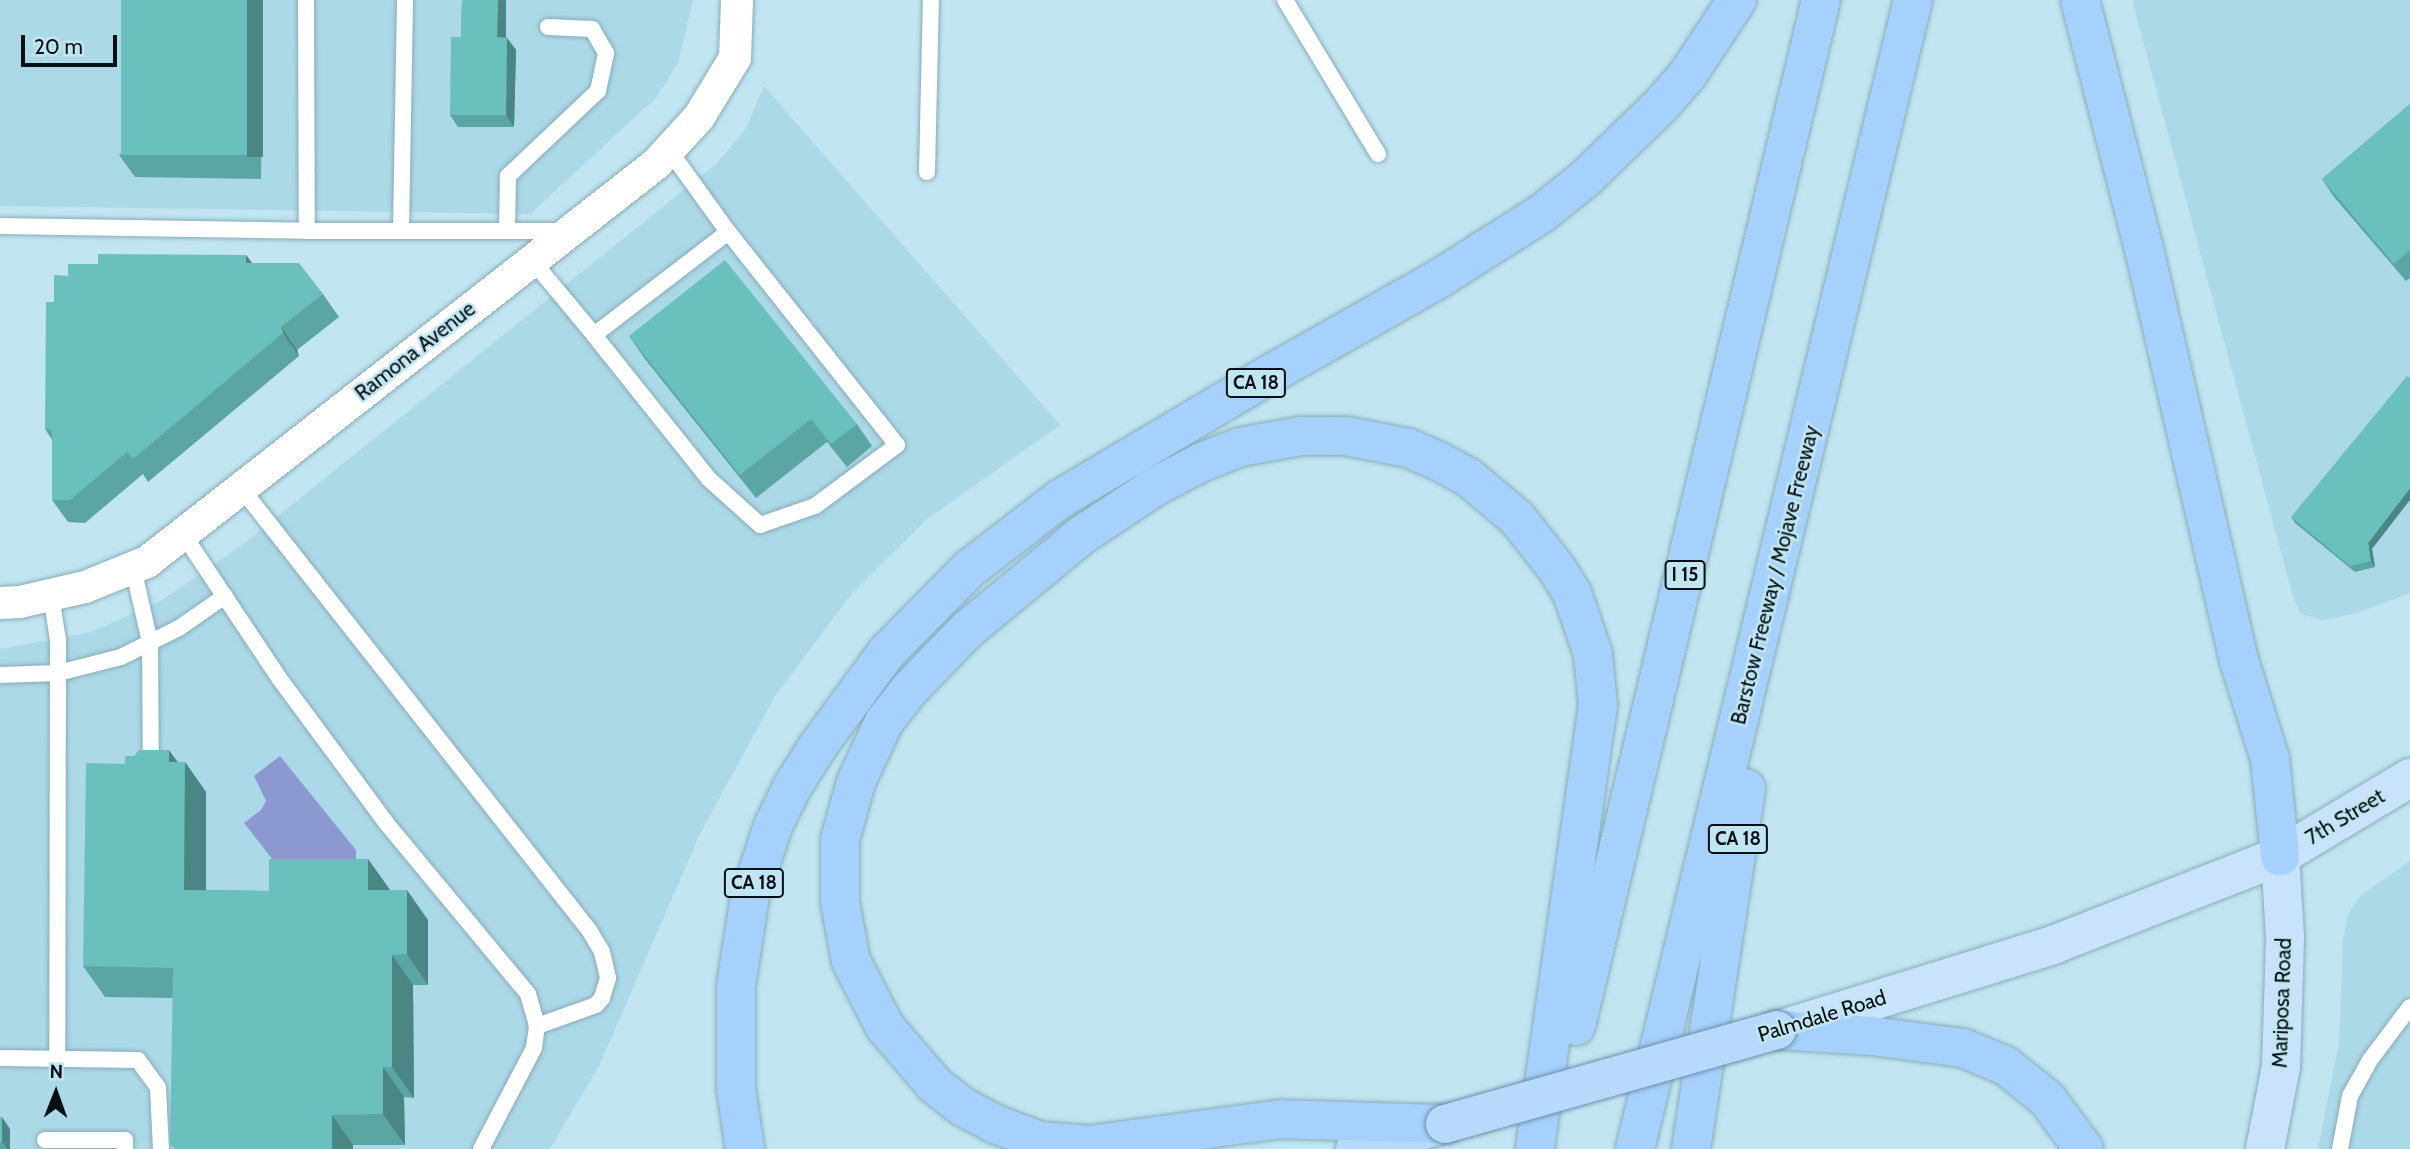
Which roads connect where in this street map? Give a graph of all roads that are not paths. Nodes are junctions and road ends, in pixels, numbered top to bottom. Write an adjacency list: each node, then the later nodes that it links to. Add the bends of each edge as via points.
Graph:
1 (306, 0): 16 (lane)
2 (405, 0): 15 (lane)
3 (737, 0): 11 (street, Ramona Avenue, via 735,58 699,117)
4 (931, 0): 13 (lane)
5 (1285, 0): 12 (lane)
6 (1737, 0): 45 (highway, CA 18, via 1688,74 1662,103 1586,178 1541,214 1440,278 1060,499 969,569 887,652 792,786 750,896 736,986 736,1088)
7 (1821, 0): 48 (highway, I 15)
8 (1913, 0): 23 (highway, Barstow Freeway / Mojave Freeway)
9 (2080, 0): 34 (highway, via 2144,250 2238,657 2270,759)
10 (548, 27): 17 (lane, via 592,29 606,53 598,91 508,176)
11 (669, 150): 18 (street, Ramona Avenue); 19 (lane)
12 (1378, 154)
13 (927, 172)
14 (0, 226): 16 (lane)
15 (401, 230): 16 (lane); 17 (lane)
16 (307, 231)
17 (507, 231): 18 (lane)
18 (566, 231): 20 (street, Ramona Avenue)
19 (728, 232): 21 (lane); 21 (lane, via 897,445 815,506 760,525 709,479)
20 (531, 259): 21 (lane); 22 (street, Ramona Avenue)
21 (594, 335)
22 (241, 488): 24 (street, Ramona Avenue); 36 (lane, via 603,952 608,978 596,1005)
23 (1786, 529): 49 (highway, Barstow Freeway / Mojave Freeway); 50 (highway, CA 18)
24 (183, 534): 25 (street, Ramona Avenue); 27 (lane)
25 (133, 568): 26 (street, Ramona Avenue); 29 (lane)
26 (51, 595): 28 (street, Ramona Avenue); 30 (lane)
27 (225, 596): 29 (lane); 36 (lane, via 387,824 528,994)
28 (0, 603)
29 (150, 642): 30 (lane, via 121,657); 32 (lane)
30 (58, 673): 31 (lane); 39 (lane)
31 (0, 674)
32 (151, 777)
33 (2410, 778): 34 (main road, 7th Street)
34 (2280, 856): 37 (main road, Palmdale Road, via 2053,945); 52 (main road, Mariposa Road, via 2285,937 2281,1067)
35 (2410, 1007): 53 (lane, via 2370,1060 2350,1096)
36 (537, 1026): 44 (lane, via 534,1048)
37 (1776, 1030): 40 (highway, Palmdale Road, bridge); 51 (highway, via 1963,1048 2006,1066 2048,1099)
38 (0, 1058): 39 (lane)
39 (57, 1059): 43 (lane, via 138,1060 158,1088)
40 (1445, 1124): 46 (highway, Palmdale Road); 47 (highway, via 1282,1119 1089,1145 1040,1141 963,1107 934,1084 885,1027 851,961 839,902 840,840 856,782 884,722 967,630 1082,535 1156,486 1240,447 1301,436 1346,436 1408,448 1438,461 1468,478 1517,518 1572,593 1593,654 1597,718)
41 (45, 1140): 42 (lane, via 125,1140)
42 (125, 1149)
43 (161, 1149)
44 (481, 1149)
45 (746, 1149)
46 (1355, 1149)
47 (1535, 1149)
48 (1546, 1149)
49 (1635, 1149)
50 (1691, 1149)
51 (2084, 1149)
52 (2265, 1149)
53 (2340, 1149)

